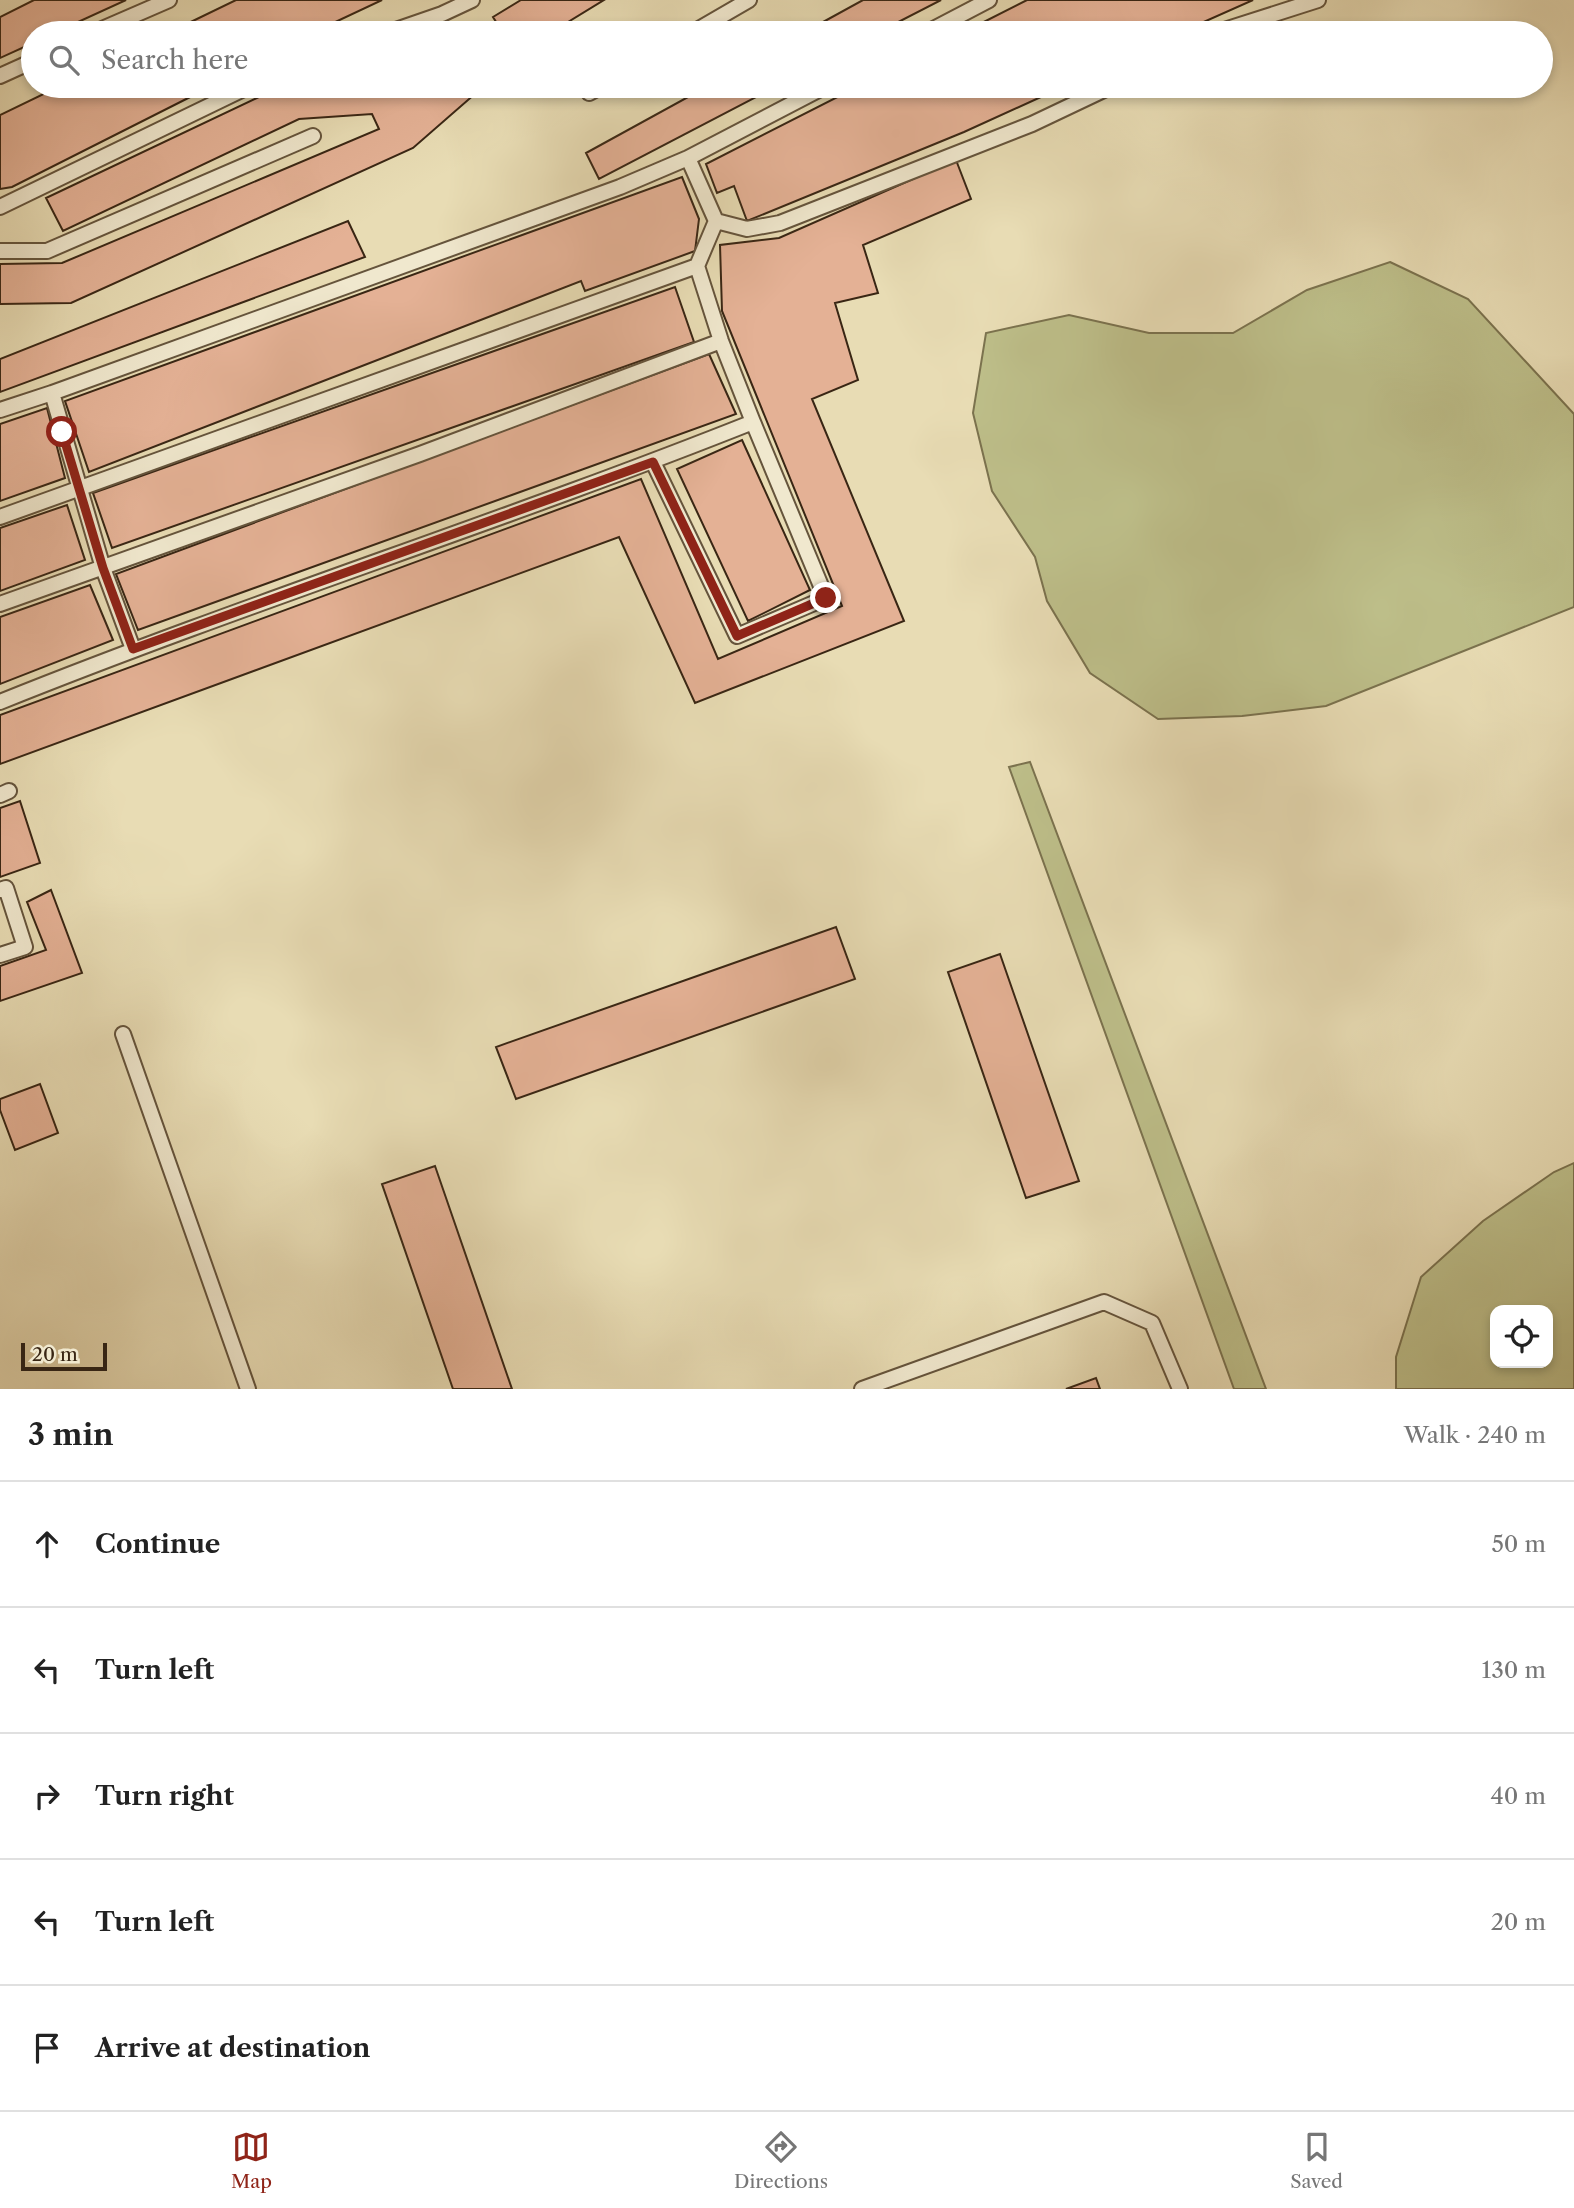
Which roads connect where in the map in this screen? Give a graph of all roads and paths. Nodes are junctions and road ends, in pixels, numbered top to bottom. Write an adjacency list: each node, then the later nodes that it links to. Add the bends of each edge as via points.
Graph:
1 (169, 0): 6 (lane)
2 (471, 0): 7 (lane)
3 (748, 0): 8 (lane)
4 (989, 0): 9 (lane)
5 (1318, 0): 10 (lane)
6 (121, 21)
7 (420, 21)
8 (712, 21)
9 (949, 21)
10 (1252, 21)
11 (21, 66): 12 (lane)
12 (0, 76)
13 (225, 98): 18 (lane)
14 (803, 98): 17 (lane)
15 (1087, 98): 19 (lane, via 780,223 747,229)
16 (313, 136): 20 (lane, via 47,251)
17 (688, 158): 19 (lane); 23 (lane, via 620,187)
18 (0, 207)
19 (716, 221): 21 (lane)
20 (0, 251)
21 (697, 266): 22 (lane); 27 (lane)
22 (721, 341): 25 (lane); 29 (lane)
23 (52, 393): 24 (lane); 27 (lane)
24 (0, 410)
25 (753, 422): 26 (lane); 26 (lane, via 826,598 737,636)
26 (653, 462): 31 (lane)
27 (80, 489): 28 (lane); 29 (lane)
28 (0, 517)
29 (103, 568): 30 (lane); 31 (lane)
30 (0, 604)
31 (133, 649): 32 (lane)
32 (0, 702)
33 (0, 890): 34 (lane, via 6,888 25,947)
34 (0, 956)
35 (123, 1034): 36 (lane)
36 (248, 1389)
37 (862, 1389): 38 (lane, via 1104,1301 1152,1322)
38 (1180, 1389)

